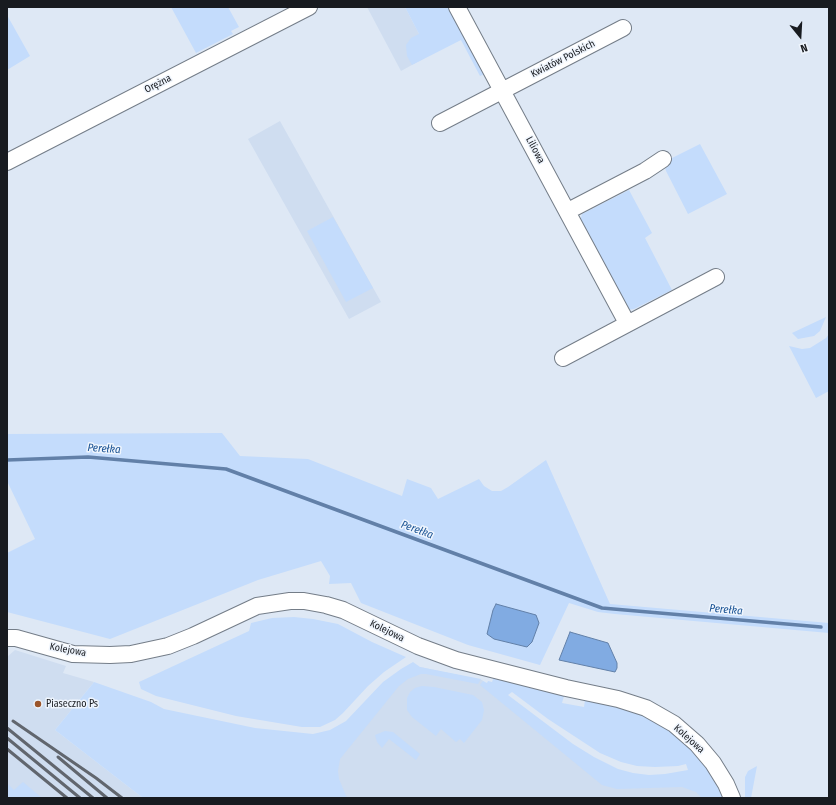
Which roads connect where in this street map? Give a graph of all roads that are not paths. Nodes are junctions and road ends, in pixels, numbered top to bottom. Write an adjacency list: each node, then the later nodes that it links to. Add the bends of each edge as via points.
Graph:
1 (309, 7): 7 (street, Orężna)
2 (457, 7): 4 (street, Liliowa)
3 (623, 28): 4 (street, Kwiatów Polskich)
4 (502, 90): 5 (street); 8 (street, Liliowa)
5 (440, 123)
6 (663, 159): 8 (street)
7 (7, 162)
8 (568, 211): 10 (street, Liliowa)
9 (716, 277): 10 (street)
10 (627, 323): 11 (street)
11 (563, 358)
12 (7, 638): 13 (street, Kolejowa, via 16,638 73,654 131,654 168,646 257,606 290,602 326,605 343,610 418,646 456,660 646,708 674,724 697,744 713,763)
13 (732, 798)

